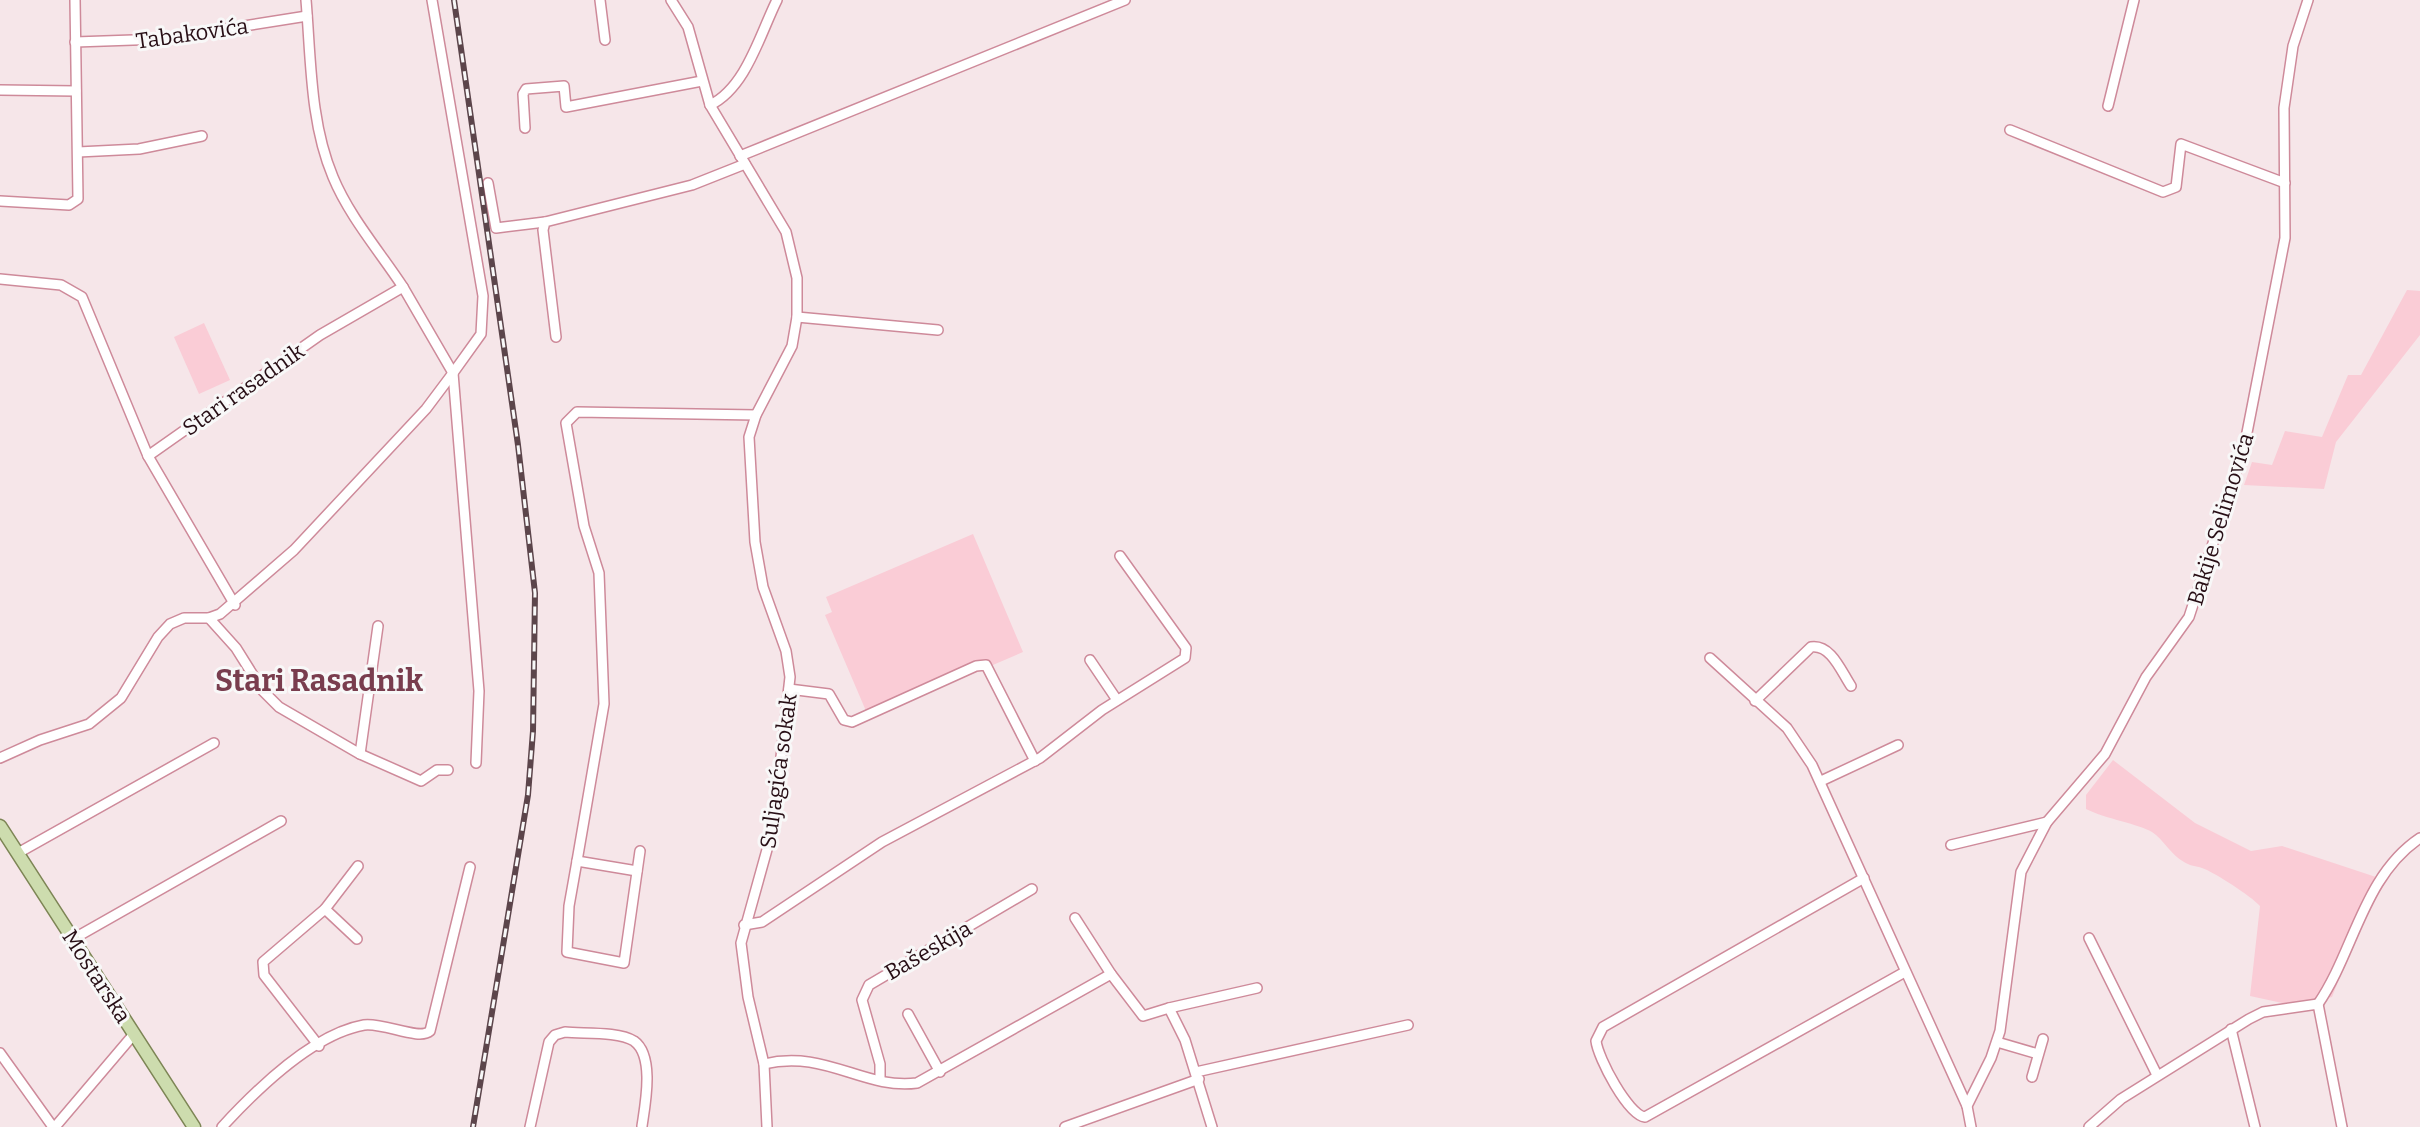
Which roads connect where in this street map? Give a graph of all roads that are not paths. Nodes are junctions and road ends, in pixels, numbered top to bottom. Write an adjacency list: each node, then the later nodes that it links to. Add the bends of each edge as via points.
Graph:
1 (75, 0): 12 (street)
2 (306, 0): 10 (street)
3 (432, 0): 32 (street, via 483,296 481,334)
4 (600, 0): 11 (street)
5 (671, 0): 13 (street, Suljagića sokak, via 688,27)
6 (777, 0): 16 (street, via 735,85)
7 (1125, 0): 22 (street)
8 (2134, 0): 17 (street)
9 (2308, 0): 24 (street, Bakije Selimovića, via 2287,79)
10 (307, 16): 12 (street, Tabakovića, via 162,39); 28 (street, via 323,151 339,189)
11 (605, 40)
12 (75, 42): 15 (street)
13 (702, 81): 16 (street, Suljagića sokak); 18 (street, via 566,107 564,86 526,89)
14 (0, 90): 15 (street)
15 (76, 91): 21 (street)
16 (710, 105): 22 (street, Suljagića sokak)
17 (2108, 106)
18 (525, 128)
19 (2010, 130): 24 (street, via 2163,192 2176,187 2181,144)
20 (202, 136): 21 (street, via 139,149)
21 (78, 152): 25 (street, via 76,202)
22 (743, 160): 26 (street, via 692,185); 29 (street, Suljagića sokak, via 786,232 795,264)
23 (488, 183): 26 (street, via 496,228)
24 (2285, 183): 54 (street, Bakije Selimovića, via 2285,238 2244,448 2203,580 2189,617 2146,677 2105,754)
25 (0, 201)
26 (545, 222): 31 (street)
27 (0, 279): 34 (street, via 61,285 82,297)
28 (403, 287): 32 (street); 34 (street, Stari rasadnik, via 320,335)
29 (797, 317): 30 (street); 33 (street, Suljagića sokak, via 789,354)
30 (938, 330)
31 (556, 337)
32 (453, 373): 36 (street, via 329,516); 50 (street, via 479,691)
33 (756, 415): 42 (street, Suljagića sokak, via 749,437 755,542 763,587 786,651); 60 (street, via 577,412 568,418 584,526 599,573 604,704)
34 (148, 456): 36 (street)
35 (1120, 556): 43 (street, via 1187,653)
36 (235, 605): 37 (street)
37 (209, 618): 47 (street, via 279,707); 48 (street, via 170,624 121,698 89,724)
38 (378, 626): 47 (street)
39 (1710, 658): 44 (street)
40 (1090, 660): 43 (street)
41 (1851, 686): 44 (street, via 1830,653 1811,647)
42 (789, 689): 49 (street, via 829,694 844,720 852,722 986,665); 68 (street, Suljagića sokak, via 773,828)
43 (1117, 700): 49 (street)
44 (1755, 701): 52 (street, via 1787,728)
45 (214, 743): 59 (street)
46 (1898, 745): 52 (street)
47 (360, 754): 51 (street, via 421,781 437,770)
48 (0, 758)
49 (1035, 761): 68 (street, via 882,842 758,924)
50 (476, 763)
51 (448, 770)
52 (1821, 781): 64 (street)
53 (281, 821): 70 (street)
54 (2047, 822): 57 (street); 82 (street, Bakije Selimovića, via 2021,872)
55 (0, 826): 59 (main road, Mostarska)
56 (2420, 838): 75 (street, via 2393,865 2357,920)
57 (1951, 845)
58 (640, 851): 63 (street)
59 (18, 853): 70 (main road, Mostarska)
60 (577, 861): 63 (street); 63 (street, via 567,952 624,963)
61 (358, 866): 66 (street)
62 (470, 867): 83 (street, via 430,1031 419,1036 385,1025 362,1026)
63 (637, 871)
64 (1864, 878): 72 (street); 72 (street, via 1603,1027 1596,1041 1599,1053 1631,1110 1645,1117)
65 (1032, 889): 91 (street, Bašeskija, via 869,985 862,1000)
66 (325, 909): 71 (street); 83 (street, via 266,956 262,968)
67 (1075, 918): 73 (street)
68 (744, 925): 86 (street, Suljagića sokak, via 741,961)
69 (2089, 938): 88 (street)
70 (73, 939): 80 (main road, Mostarska)
71 (357, 939)
72 (1903, 973): 92 (street)
73 (1111, 974): 76 (street, via 1143,1016); 87 (street)
74 (1257, 988): 76 (street)
75 (2318, 1004): 79 (street, via 2263,1012); 105 (street)
76 (1169, 1008): 89 (street)
77 (908, 1014): 87 (street)
78 (1408, 1025): 89 (street)
79 (2231, 1029): 88 (street); 104 (street)
80 (134, 1034): 93 (street); 94 (main road, Mostarska)
81 (2043, 1039): 85 (street)
82 (1997, 1042): 85 (street); 92 (street, Bakije Selimovića)
83 (319, 1046): 95 (street, via 278,1071)
84 (0, 1053): 93 (street)
85 (2038, 1054): 90 (street)
86 (764, 1064): 91 (street, via 819,1061); 99 (street, Suljagića sokak)
87 (940, 1072): 91 (street, via 917,1083)
88 (2157, 1075): 103 (street)
89 (1198, 1076): 100 (street); 101 (street)
90 (2032, 1077)
91 (880, 1080)
92 (1967, 1106): 102 (street)
93 (54, 1127)
94 (194, 1127)
95 (222, 1127)
96 (530, 1127): 97 (street, via 549,1042 565,1032 626,1038 641,1049)
97 (642, 1127): 98 (street)
98 (648, 1127)
99 (767, 1127)
100 (1065, 1127)
101 (1212, 1127)
102 (1971, 1127)
103 (2089, 1127)
104 (2255, 1127)
105 (2342, 1127)

